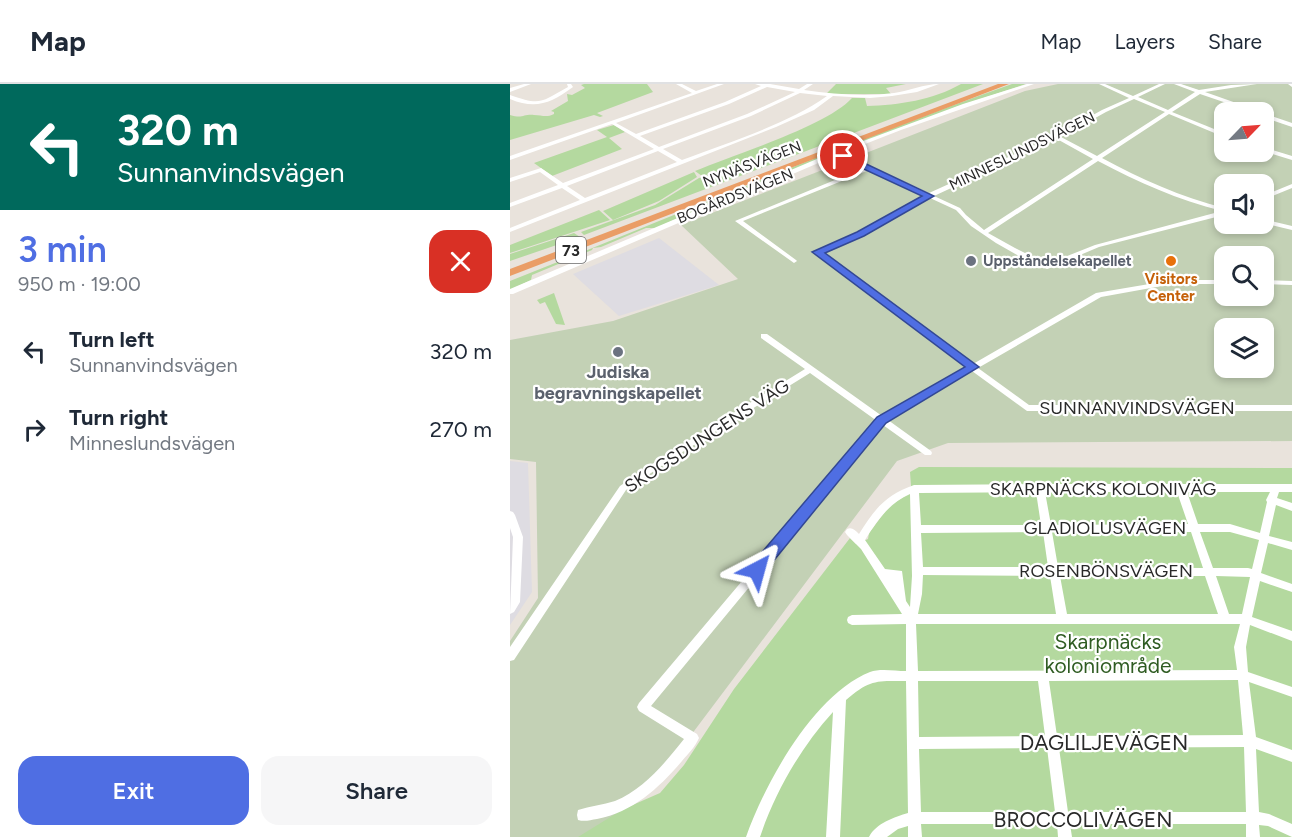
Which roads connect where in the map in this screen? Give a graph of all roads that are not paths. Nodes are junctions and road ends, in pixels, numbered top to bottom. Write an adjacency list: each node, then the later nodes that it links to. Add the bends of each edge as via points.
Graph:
1 (529, 84): 16 (street)
2 (569, 84): 21 (street, via 572,87 543,103 527,105)
3 (678, 84): 19 (street)
4 (722, 84): 19 (street)
5 (757, 84): 15 (street)
6 (811, 84): 17 (street)
7 (937, 84): 20 (street, via 898,94)
8 (992, 84): 54 (highway, NYNÄSVÄGEN / 73, via 588,238)
9 (1005, 84): 54 (highway, NYNÄSVÄGEN)
10 (1032, 84): 33 (street, BOGÅRDSVÄGEN, via 950,110)
11 (1101, 84): 22 (street)
12 (1163, 84): 22 (street, MINNESLUNDSVÄGEN)
13 (1176, 84): 18 (street)
14 (1255, 84): 18 (street)
15 (769, 85): 17 (street); 29 (street)
16 (510, 90)
17 (801, 91): 20 (street); 31 (street)
18 (1199, 92): 23 (street); 24 (street)
19 (696, 93): 26 (street)
20 (832, 95): 37 (street, via 800,115)
21 (510, 97)
22 (1134, 98): 24 (street); 30 (street, MINNESLUNDSVÄGEN)
23 (1228, 102)
24 (1168, 112): 28 (street); 35 (street)
25 (1274, 119): 27 (street)
26 (613, 123): 29 (street); 34 (street)
27 (1292, 125)
28 (1214, 131)
29 (635, 136): 31 (street)
30 (1057, 137): 35 (street); 43 (street, MINNESLUNDSVÄGEN)
31 (657, 149): 37 (street); 40 (street)
32 (1274, 152): 36 (street)
33 (839, 154): 38 (street); 58 (street, BOGÅRDSVÄGEN)
34 (510, 158)
35 (1098, 158): 46 (street); 51 (street)
36 (1292, 158)
37 (682, 163): 44 (street)
38 (868, 168): 43 (street); 53 (street, via 738,221)
39 (510, 180): 40 (street, via 541,170)
40 (562, 185): 44 (street); 45 (street)
41 (1292, 186): 42 (street)
42 (1274, 193)
43 (929, 196): 51 (street, via 958,209 966,220); 52 (street, MINNESLUNDSVÄGEN, via 860,234)
44 (585, 201): 50 (street)
45 (510, 205)
46 (1214, 208)
47 (1214, 215): 51 (street, via 1097,246 1047,267)
48 (1274, 224): 49 (street)
49 (1292, 228)
50 (510, 230)
51 (985, 232)
52 (817, 252): 60 (street, SUNNANVINDSVÄGEN)
53 (794, 261)
54 (511, 272)
55 (1214, 282): 60 (street, via 1173,282 1099,295)
56 (1274, 282): 57 (street)
57 (1292, 282)
58 (510, 292)
59 (764, 336): 61 (street)
60 (973, 367): 62 (street, SUNNANVINDSVÄGEN, via 1027,408); 63 (street)
61 (809, 370): 63 (street); 92 (street, SKOGSDUNGENS VÄG, via 623,488)
62 (1292, 408)
63 (882, 420): 64 (street); 102 (street, via 643,707 693,738 650,787 624,804)
64 (928, 453)
65 (1275, 488): 68 (street, SKARPNÄCKS KOLONIVÄG); 69 (street, SKARPNÄCKS KOLONIVÄG); 70 (street)
66 (914, 489): 67 (street, SKARPNÄCKS KOLONIVÄG); 75 (street); 78 (street, SKARPNÄCKS KOLONIVÄG, via 885,502)
67 (1040, 489): 68 (street, SKARPNÄCKS KOLONIVÄG); 73 (street)
68 (1181, 489): 74 (street)
69 (1292, 489)
70 (1272, 500): 71 (street); 77 (street)
71 (1292, 507)
72 (510, 515): 85 (street, via 518,537 515,602)
73 (1046, 528): 74 (street, GLADIOLUSVÄGEN); 75 (street, GLADIOLUSVÄGEN); 80 (street)
74 (1194, 528): 77 (street, GLADIOLUSVÄGEN, via 1230,528); 82 (street)
75 (915, 529): 81 (street)
76 (850, 532): 78 (street)
77 (1263, 536): 79 (street, GLADIOLUSVÄGEN); 83 (street)
78 (860, 540): 87 (street)
79 (1292, 546)
80 (1054, 570): 81 (street, ROSENBÖNSVÄGEN); 82 (street, ROSENBÖNSVÄGEN); 86 (street)
81 (916, 571): 87 (street, via 915,613)
82 (1209, 571): 83 (street, ROSENBÖNSVÄGEN); 88 (street)
83 (1257, 575): 84 (street, ROSENBÖNSVÄGEN); 89 (street)
84 (1292, 588)
85 (510, 609)
86 (1062, 618): 87 (street); 88 (street)
87 (911, 619): 90 (street); 93 (street)
88 (1225, 619): 89 (street)
89 (1246, 619): 91 (street); 94 (street, via 1240,647)
90 (852, 620)
91 (1292, 636)
92 (510, 656)
93 (912, 675): 95 (street); 97 (street, via 873,676); 99 (street)
94 (1243, 675): 95 (street); 96 (street); 98 (street)
95 (1043, 676): 100 (street)
96 (1292, 692)
97 (840, 699): 107 (street, via 804,740 778,779); 108 (street)
98 (1250, 741): 100 (street, DAGLILJEVÄGEN); 101 (street, DAGLILJEVÄGEN); 104 (street)
99 (914, 742): 100 (street, DAGLILJEVÄGEN); 105 (street)
100 (1053, 743): 103 (street)
101 (1292, 756)
102 (583, 815)
103 (1063, 818): 104 (street, BROCCOLIVÄGEN); 105 (street, BROCCOLIVÄGEN); 111 (street)
104 (1252, 818): 106 (street, BROCCOLIVÄGEN, via 1269,820); 112 (street)
105 (913, 819): 109 (street, BROCCOLIVÄGEN, via 895,823); 110 (street)
106 (1292, 831)
107 (753, 837)
108 (833, 837)
109 (876, 837)
110 (915, 837)
111 (1065, 837)
112 (1253, 837)

